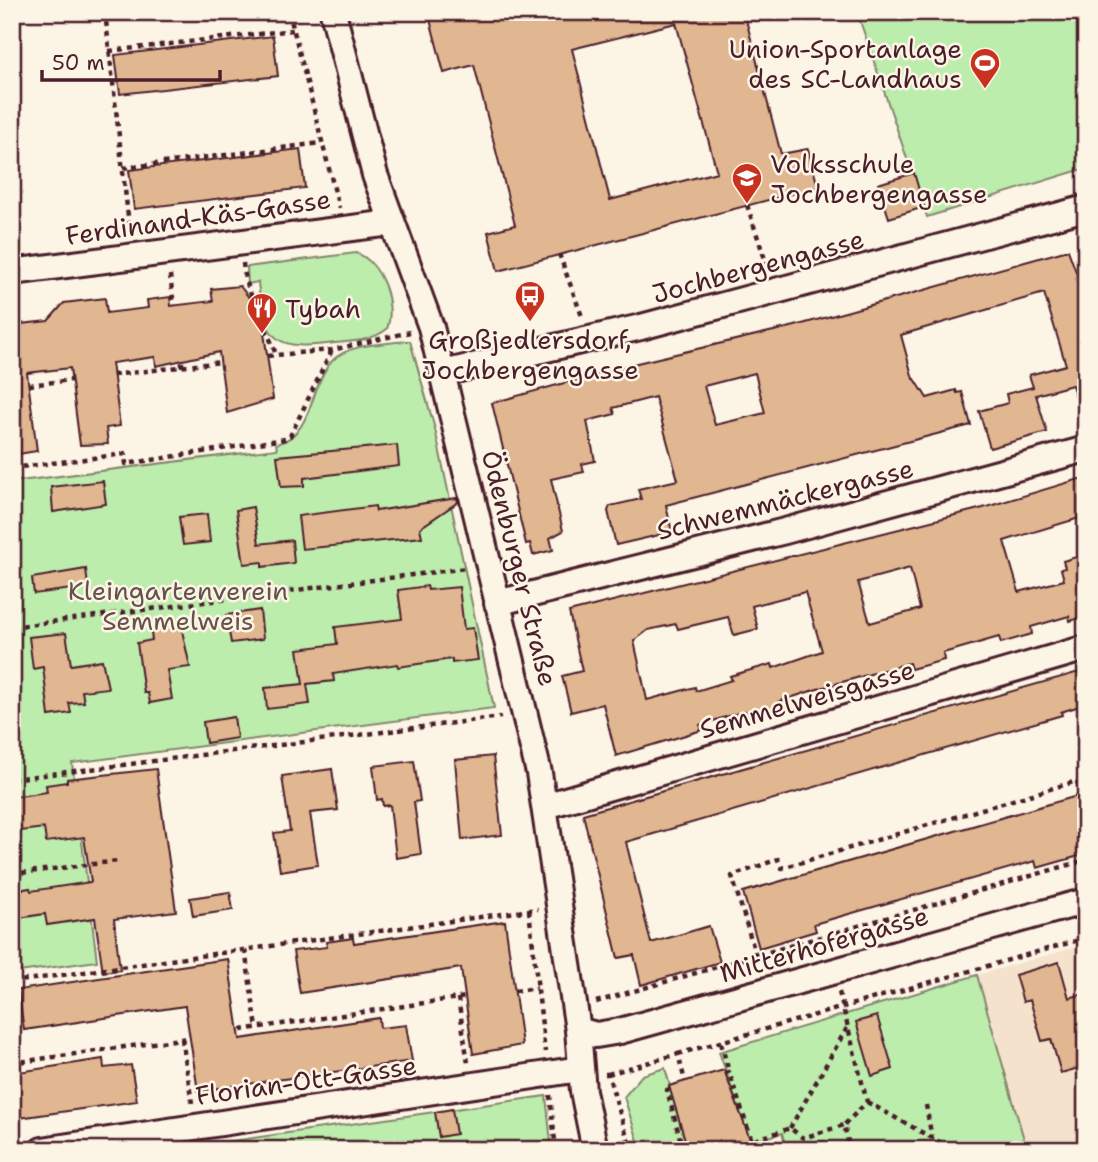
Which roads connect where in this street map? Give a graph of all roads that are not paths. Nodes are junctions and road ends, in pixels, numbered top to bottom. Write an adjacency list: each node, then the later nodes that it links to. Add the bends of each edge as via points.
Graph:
1 (333, 12): 3 (street, Ödenburger Straße)
2 (1086, 208): 5 (street, Jochbergengasse, via 776,292)
3 (391, 223): 4 (street, Ferdinand-Käs-Gasse); 5 (street, Ödenburger Straße, via 431,327)
4 (12, 272)
5 (443, 373): 7 (street, Ödenburger Straße)
6 (1086, 449): 7 (street, Schwemmäckergasse)
7 (497, 603): 9 (street, Ödenburger Straße)
8 (1086, 648): 9 (street, Semmelweisgasse)
9 (545, 806): 11 (street, Ödenburger Straße)
10 (1086, 901): 11 (street, Mitterhofergasse, via 620,1031 596,1035)
11 (577, 1019): 12 (street, Ödenburger Straße)
12 (580, 1069): 13 (street, Florian-Ott-Gasse); 14 (street, Ödenburger Straße)
13 (42, 1150)
14 (595, 1150)

